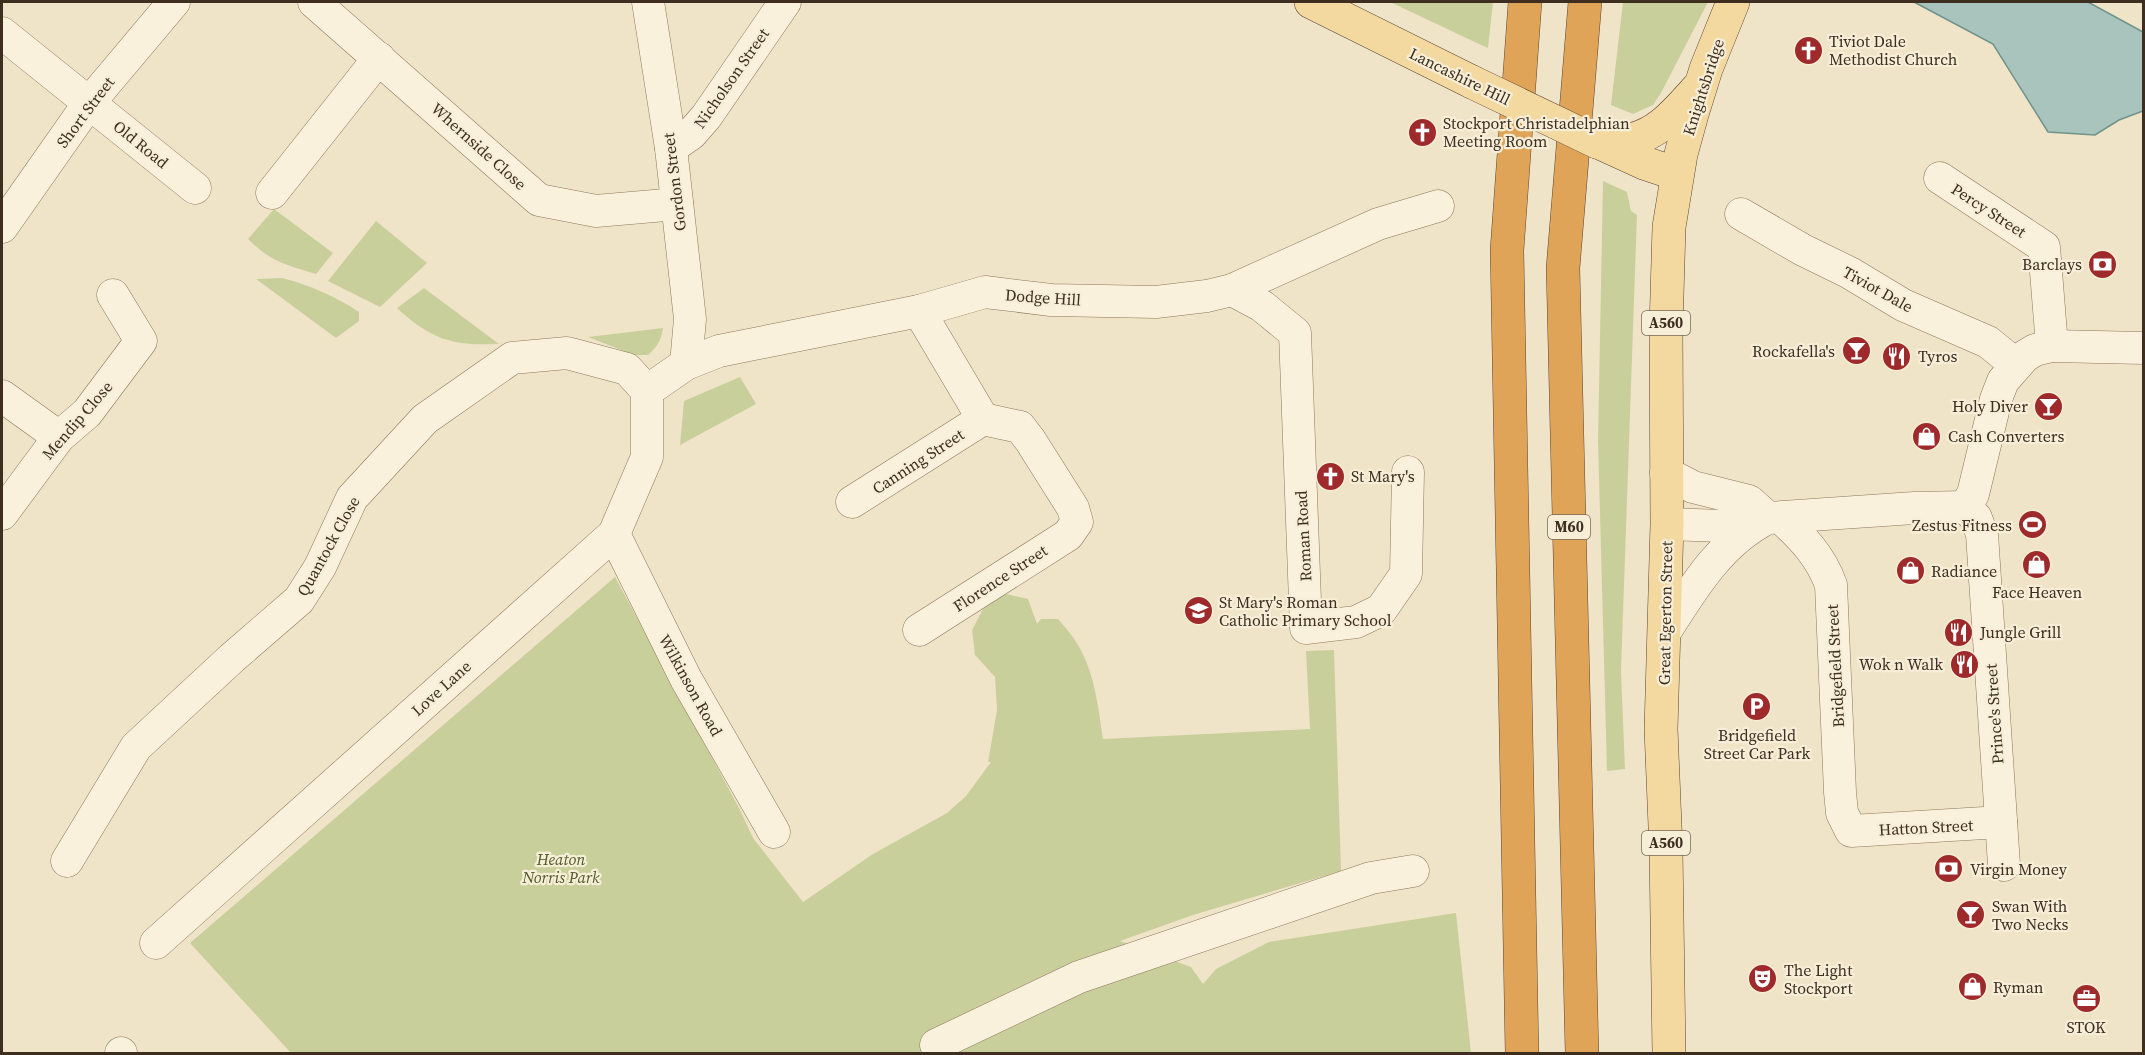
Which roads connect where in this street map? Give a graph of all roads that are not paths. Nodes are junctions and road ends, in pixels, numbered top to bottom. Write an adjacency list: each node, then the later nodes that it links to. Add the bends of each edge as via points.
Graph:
1 (174, 2): 12 (street, Short Street)
2 (314, 2): 10 (street, Whernside Close)
3 (648, 2): 14 (street, Gordon Street)
4 (784, 2): 14 (street, Nicholson Street, via 706,117)
5 (1311, 2): 13 (main road, Lancashire Hill, bridge)
6 (1525, 2): 52 (highway, via 1507,250)
7 (1585, 2): 53 (highway, M60, via 1563,268)
8 (1733, 2): 11 (main road, Knightsbridge / A560)
9 (2, 33): 12 (street, Old Road)
10 (379, 58): 18 (street); 19 (street, Whernside Close, via 539,200 596,211)
11 (1701, 84): 13 (main road, via 1668,121 1646,134 1630,140); 15 (main road, Knightsbridge / A560)
12 (89, 103): 17 (street, Old Road); 22 (street, Short Street)
13 (1597, 142): 15 (main road, Lancashire Hill)
14 (671, 148): 19 (street, Gordon Street)
15 (1677, 174): 35 (main road, Great Egerton Street / A560, via 1668,248)
16 (1940, 178): 26 (street, Percy Street, via 2044,247)
17 (195, 188)
18 (272, 193)
19 (677, 204): 28 (street, Gordon Street, via 690,319)
20 (1438, 206): 23 (street, Dodge Hill, via 1378,224)
21 (1741, 214): 29 (street, Tiviot Dale, via 1903,305 1988,342)
22 (3, 222)
23 (1232, 290): 25 (street, Dodge Hill, via 1156,302 1051,300 985,292); 34 (street, Roman Road, via 1262,306 1295,333 1306,628 1356,622 1381,610 1400,583 1406,573)
24 (113, 295): 33 (street, Mendip Close, via 141,341 87,413)
25 (918, 311): 28 (street, Dodge Hill, via 719,351); 32 (street)
26 (2052, 346): 27 (street); 29 (street, via 2035,350)
27 (2144, 348)
28 (686, 364): 30 (street, Dodge Hill)
29 (2015, 364): 37 (street, via 1996,399 1973,494)
30 (647, 391): 41 (street, Love Lane, via 647,457); 47 (street, Quantock Close, via 627,369 567,352 512,358 425,419 352,498 320,567 299,600 136,747)
31 (2, 396): 33 (street)
32 (984, 419): 36 (street, Canning Street); 42 (street, Florence Street, via 1020,427 1073,508 1077,522 1068,535)
33 (59, 437): 38 (street, Mendip Close)
34 (1408, 472)
35 (1666, 473): 39 (street, Bridgefield Street, via 1693,487 1749,501); 40 (main road, Great Egerton Street / A560)
36 (852, 502)
37 (1965, 507): 39 (street); 44 (street, Prince's Street, via 1976,518 1982,534)
38 (2, 514)
39 (1766, 521): 40 (street); 43 (street, via 1717,556); 45 (street, Bridgefield Street, via 1803,538 1826,569 1831,585 1840,792 1842,813)
40 (1667, 524): 43 (main road, Great Egerton Street / A560)
41 (614, 534): 46 (street, Wilkinson Road, via 686,680); 50 (street, Love Lane)
42 (919, 630)
43 (1665, 632): 54 (main road, Great Egerton Street / A560, via 1661,729)
44 (2001, 822): 45 (street, Hatton Street); 48 (street, Prince's Street)
45 (1851, 831)
46 (774, 832)
47 (67, 861)
48 (2004, 865)
49 (1413, 871): 51 (street, via 1371,878 1079,977)
50 (156, 943)
51 (936, 1045)
52 (1522, 1053)
53 (1582, 1053)
54 (1669, 1053)

